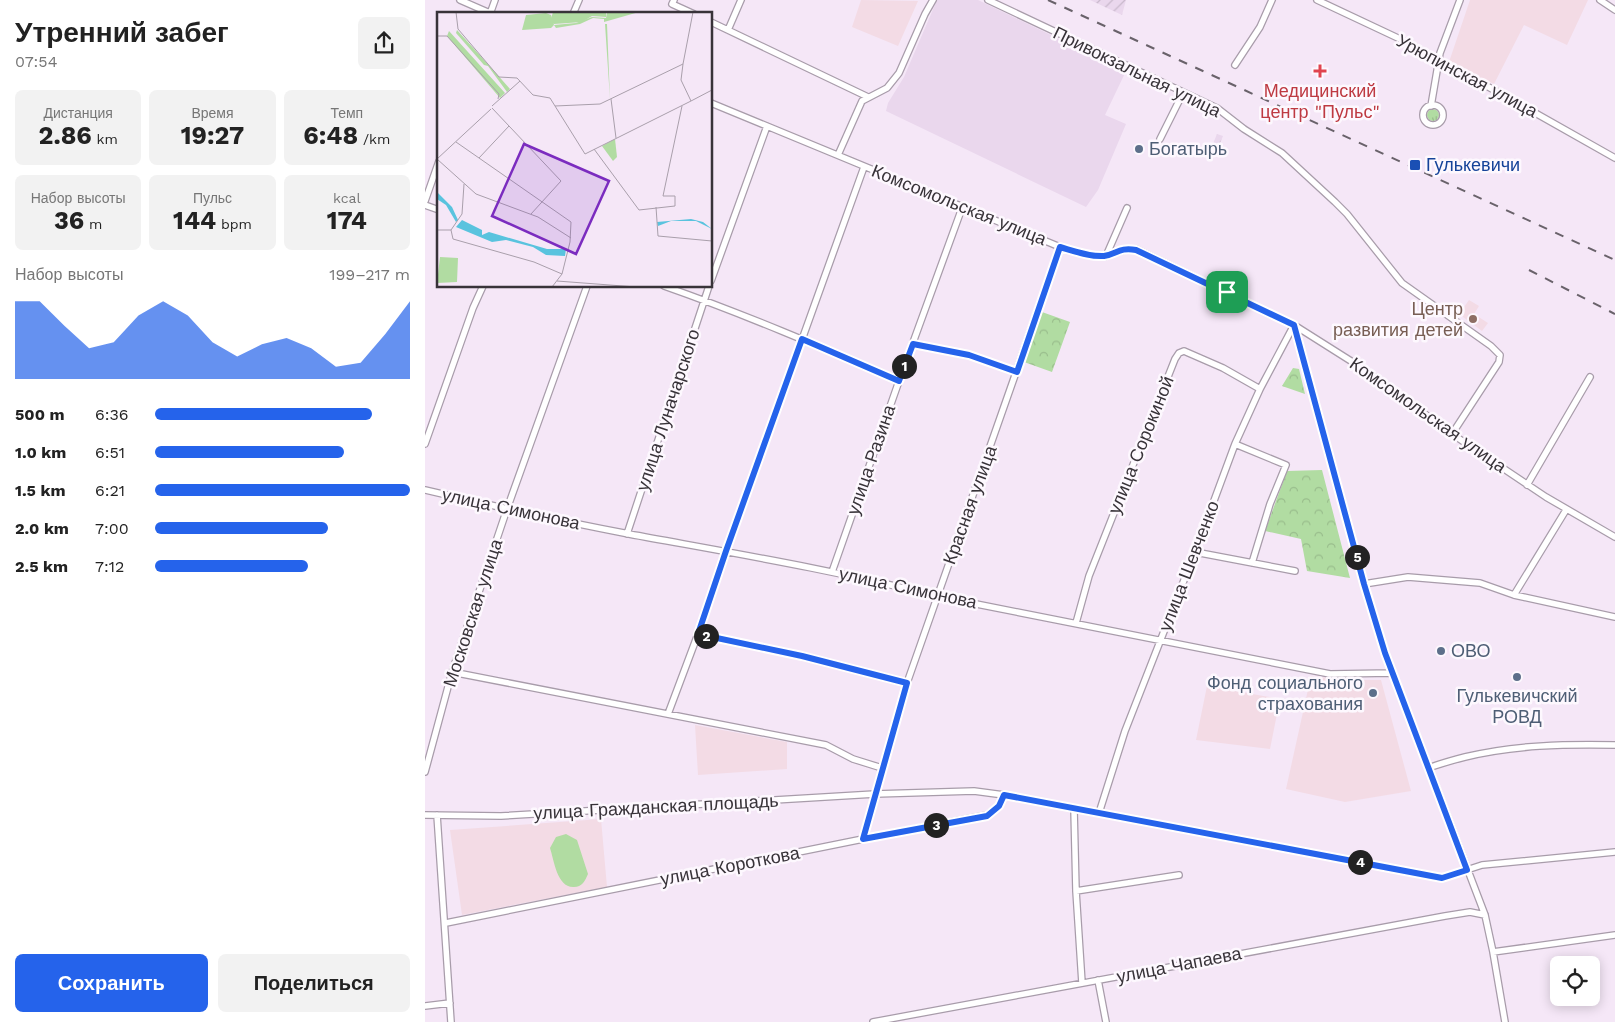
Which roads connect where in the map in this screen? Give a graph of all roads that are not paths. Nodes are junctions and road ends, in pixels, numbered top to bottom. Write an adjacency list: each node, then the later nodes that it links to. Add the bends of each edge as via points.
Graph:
1 (460, 0): 13 (street)
2 (495, 0): 14 (street)
3 (579, 0): 15 (street)
4 (674, 0): 16 (street, via 673,4)
5 (741, 0): 18 (street)
6 (933, 0): 22 (street, via 899,73 887,88)
7 (988, 0): 21 (street, Привокзальная улица)
8 (1272, 0): 20 (street, via 1260,27)
9 (1317, 0): 19 (street, Урюпинская улица)
10 (1460, 0): 19 (street)
11 (1600, 0): 12 (street)
12 (1615, 10)
13 (489, 12)
14 (491, 12)
15 (574, 12)
16 (690, 12)
17 (713, 23): 18 (street)
18 (728, 30): 22 (street)
19 (1439, 60): 24 (street); 28 (street, Урюпинская улица)
20 (1235, 65)
21 (1183, 93): 26 (street); 50 (street, Привокзальная улица, via 1217,108 1282,153 1347,214 1402,283 1501,355)
22 (868, 97): 27 (street, via 862,101)
23 (713, 104): 25 (street, Комсомольская улица)
24 (1431, 106)
25 (767, 126): 27 (street, Комсомольская улица); 37 (street)
26 (1160, 139)
27 (838, 155): 30 (street, Комсомольская улица)
28 (1615, 158)
29 (437, 167): 31 (street)
30 (864, 167): 32 (street, Комсомольская улица); 44 (street)
31 (425, 203): 34 (street)
32 (962, 208): 35 (street, Комсомольская улица); 45 (street, улица Разина)
33 (1127, 208): 36 (street)
34 (437, 209)
35 (1060, 247): 36 (street, Комсомольская улица); 46 (street, Красная улица)
36 (1106, 256): 43 (street, Комсомольская улица, via 1126,248 1136,250)
37 (713, 275)
38 (482, 288): 51 (street)
39 (586, 288): 55 (street, Московская улица)
40 (671, 288): 42 (street)
41 (708, 288): 42 (street, улица Луначарского)
42 (705, 300): 44 (street); 58 (street, улица Луначарского)
43 (1294, 325): 49 (street, улица Шевченко); 50 (street, Комсомольская улица, via 1362,368); 65 (street)
44 (802, 339): 48 (street); 60 (street)
45 (913, 344): 46 (street, via 969,355); 48 (street, улица Разина)
46 (1017, 372): 67 (street, Красная улица)
47 (1590, 377): 53 (street)
48 (899, 381): 64 (street, улица Разина)
49 (1260, 389): 52 (street, улица Шевченко); 69 (street, улица Сорокиной, via 1223,368 1184,351 1179,353 1089,576)
50 (1452, 434): 53 (street, Комсомольская улица)
51 (425, 444)
52 (1235, 444): 61 (street, улица Шевченко); 62 (street, via 1285,465)
53 (1527, 484): 56 (street, Комсомольская улица)
54 (425, 490): 55 (street, улица Симонова)
55 (507, 508): 58 (street, улица Симонова); 72 (street, Московская улица)
56 (1566, 510): 59 (street, Комсомольская улица); 66 (street)
57 (1615, 527): 59 (street)
58 (627, 534): 60 (street, улица Симонова)
59 (1613, 536)
60 (726, 551): 64 (street, улица Симонова); 70 (street)
61 (1195, 552): 62 (street); 71 (street, улица Шевченко)
62 (1252, 563): 63 (street)
63 (1295, 571)
64 (832, 572): 67 (street, улица Симонова)
65 (1364, 584): 66 (street, via 1408,577 1480,583); 73 (street)
66 (1514, 595): 68 (street)
67 (936, 596): 69 (street, улица Симонова); 74 (street, Красная улица)
68 (1615, 617)
69 (1076, 623): 71 (street, улица Симонова)
70 (698, 634): 74 (street); 75 (street)
71 (1160, 641): 73 (street, улица Симонова, via 1330,674); 83 (street, улица Шевченко, via 1125,731)
72 (452, 672): 75 (street); 79 (street, Московская улица)
73 (1392, 672): 78 (street)
74 (907, 683): 77 (street, Красная улица)
75 (668, 714): 77 (street, via 827,745 853,759)
76 (1615, 746): 78 (street, via 1510,749)
77 (882, 768): 80 (street, Красная улица)
78 (1428, 768): 88 (street)
79 (425, 772)
80 (875, 794): 81 (street, via 974,791); 85 (street, улица Гражданская площадь, via 501,816); 86 (street, Красная улица)
81 (1004, 795): 82 (street); 86 (street, улица Короткова, via 999,806 987,816)
82 (1074, 809): 83 (street); 90 (street)
83 (1099, 813): 88 (street, via 1442,878)
84 (425, 815): 85 (street)
85 (437, 815): 92 (street)
86 (863, 839): 92 (street, улица Короткова)
87 (1615, 852): 88 (street, via 1482,865)
88 (1467, 870): 91 (street)
89 (1179, 875): 90 (street)
90 (1076, 891): 96 (street)
91 (1485, 915): 94 (street); 95 (street, улица Чапаева, via 1470,912 1445,916)
92 (446, 923): 97 (street)
93 (1615, 934): 94 (street)
94 (1493, 952): 102 (street)
95 (1098, 980): 96 (street, улица Чапаева); 101 (street)
96 (1082, 983): 100 (street, улица Чапаева)
97 (450, 1003): 98 (street); 99 (street)
98 (425, 1006)
99 (451, 1022)
100 (873, 1022)
101 (1106, 1022)
102 (1505, 1022)

